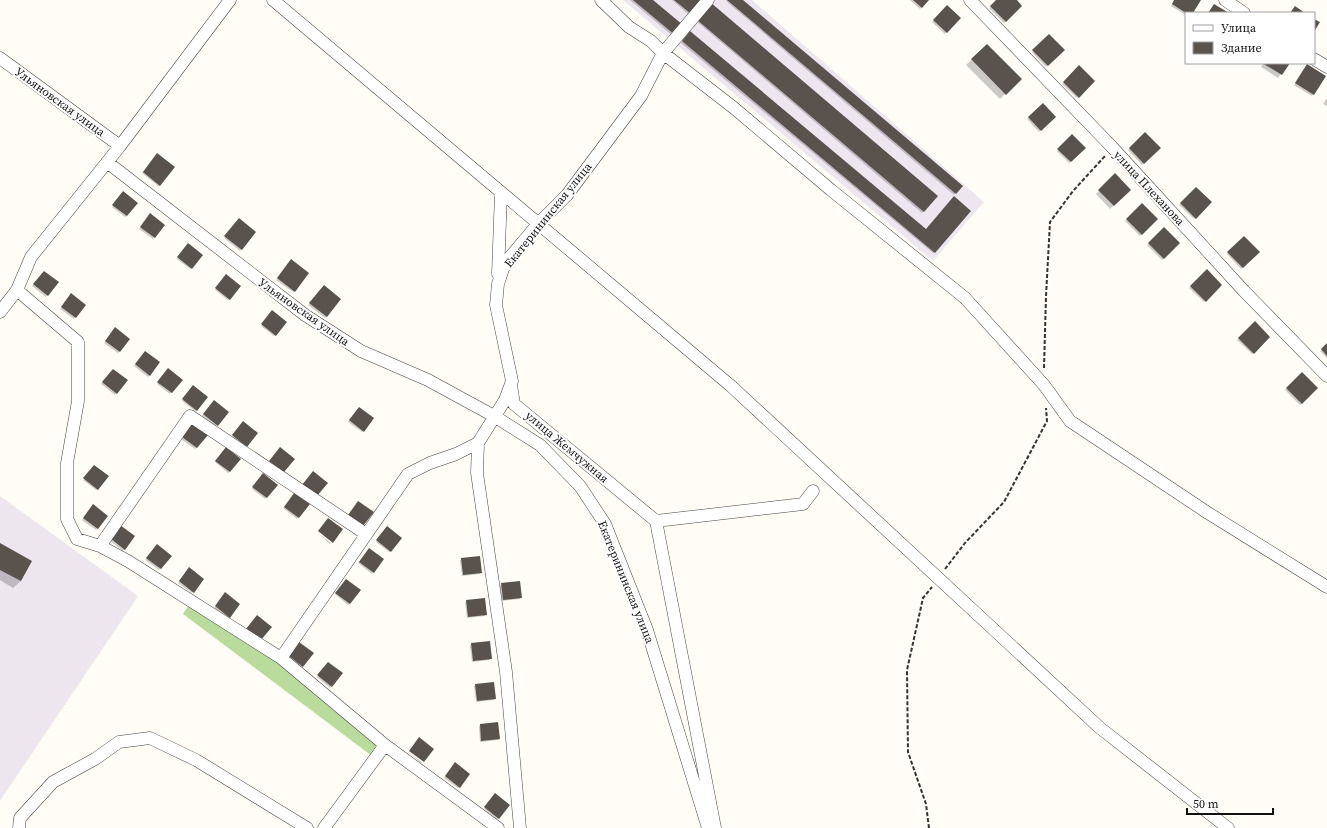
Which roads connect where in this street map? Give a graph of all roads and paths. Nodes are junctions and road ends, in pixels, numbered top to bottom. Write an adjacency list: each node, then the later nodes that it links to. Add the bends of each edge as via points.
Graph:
1 (230, 0): 12 (street)
2 (273, 0): 15 (street)
3 (601, 0): 8 (street)
4 (708, 0): 8 (street, Екатерининская улица)
5 (970, 0): 13 (street, улица Плеханова)
6 (1225, 0): 7 (street)
7 (1243, 12)
8 (664, 53): 16 (street, Екатерининская улица, via 641,96 567,195); 21 (street, via 965,298)
9 (0, 58): 12 (street, Ульяновская улица)
10 (1315, 60): 11 (street)
11 (1327, 67)
12 (120, 146): 14 (street)
13 (1112, 148): 20 (street, улица Плеханова, via 1244,291); 21 (path, via 1073,191 1050,222)
14 (107, 162): 17 (street, via 31,257); 23 (street, Ульяновская улица, via 305,315 361,351 428,380)
15 (501, 193): 16 (street); 18 (street, улица Жемчужная)
16 (538, 224): 18 (street, Екатерининская улица, via 505,263 498,284); 30 (street, via 731,386)
17 (17, 290): 19 (street); 29 (street, via 78,342 78,401 67,463 67,519 77,539)
18 (496, 305): 23 (street, Екатерининская улица, via 512,381 505,400); 27 (street, улица Жемчужная, via 514,404)
19 (0, 312)
20 (1327, 376)
21 (1044, 384): 31 (street, via 1070,420 1208,513)
22 (1046, 406): 30 (path, via 1047,421 1004,502 965,544)
23 (494, 416): 24 (street, Екатерининская улица); 25 (street, Ульяновская улица)
24 (478, 443): 28 (street, via 408,474); 38 (street, via 477,473 506,672)
25 (540, 445): 39 (street, Екатерининская улица, via 580,486 605,524 647,630)
26 (813, 491): 27 (street, via 802,504)
27 (656, 521): 40 (street)
28 (366, 534): 29 (street, via 190,416); 32 (street)
29 (100, 546): 32 (street)
30 (939, 578): 41 (path, via 923,598 906,670 908,752 926,804); 42 (street, via 1100,728)
31 (1327, 587)
32 (281, 658): 33 (street)
33 (385, 745): 36 (street); 37 (street)
34 (19, 828): 35 (street, via 20,818 53,782 119,742 150,738 196,760)
35 (307, 828)
36 (324, 828)
37 (498, 828)
38 (520, 828)
39 (708, 828)
40 (716, 828)
41 (929, 828)
42 (1228, 828)

